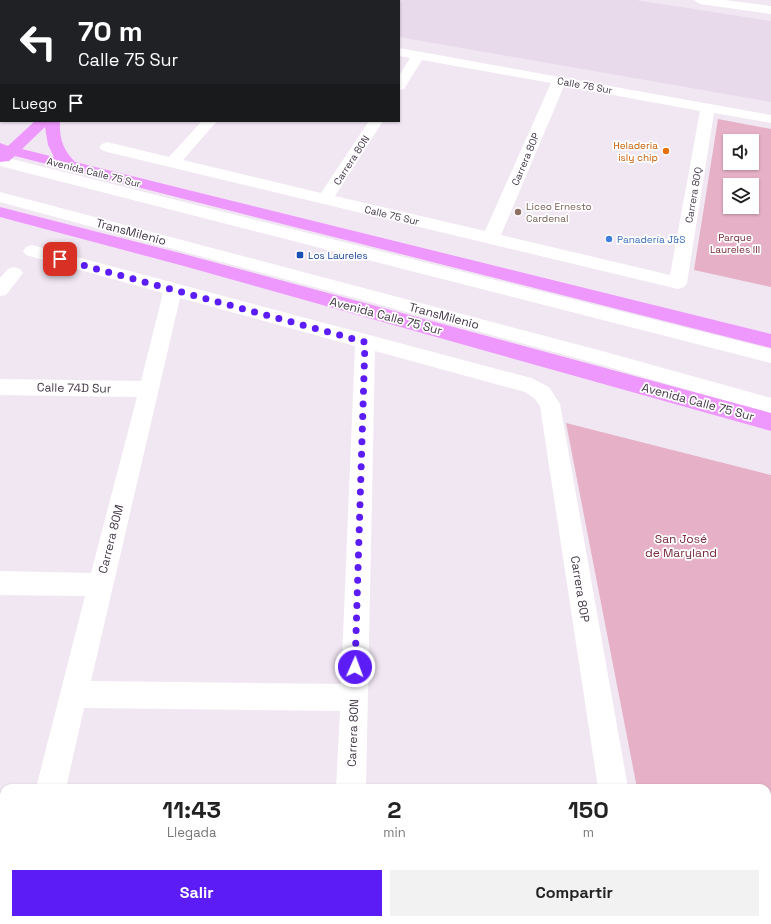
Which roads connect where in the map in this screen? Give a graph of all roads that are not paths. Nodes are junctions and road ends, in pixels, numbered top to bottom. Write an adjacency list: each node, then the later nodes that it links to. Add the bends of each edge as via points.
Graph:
1 (700, 0): 2 (street)
2 (771, 10)
3 (400, 52): 4 (street, Calle 76 Sur)
4 (419, 55): 5 (street, Calle 76 Sur); 6 (street)
5 (559, 81): 7 (street, Calle 76 Sur); 23 (street, Carrera 80P)
6 (400, 84)
7 (708, 108): 8 (street, Calle 76 Sur); 26 (street, Carrera 80Q)
8 (771, 119)
9 (26, 122): 15 (main road)
10 (42, 122): 15 (main road)
11 (53, 122): 17 (main road, via 55,147)
12 (209, 122): 16 (street)
13 (375, 122): 19 (street, Carrera 80N)
14 (107, 147): 16 (street, Calle 75 Sur)
15 (2, 155): 17 (main road, Avenida Calle 75 Sur); 31 (street)
16 (173, 162): 19 (street, Calle 75 Sur)
17 (68, 166): 29 (main road, Avenida Calle 75 Sur)
18 (0, 197): 34 (street, TransMilenio, via 595,356)
19 (325, 199): 23 (street, Calle 75 Sur)
20 (0, 212): 21 (main road, Avenida Calle 75 Sur)
21 (44, 224): 22 (main road); 35 (main road, Avenida Calle 75 Sur, via 188,261)
22 (0, 226)
23 (491, 238): 26 (street, Calle 75 Sur)
24 (32, 252): 28 (street)
25 (14, 273): 27 (street)
26 (678, 283)
27 (0, 290)
28 (173, 290): 30 (street); 33 (street, Carrera 80M)
29 (771, 341)
30 (365, 342): 39 (street, Carrera 80N); 42 (street, Carrera 80P, via 531,386 542,393 550,404)
31 (771, 356)
32 (0, 387): 33 (street, Calle 74D Sur)
33 (148, 389): 37 (street, Carrera 80M)
34 (771, 406)
35 (771, 422)
36 (0, 583): 37 (street)
37 (100, 585): 38 (street, Carrera 80M)
38 (74, 694): 39 (street); 40 (street, Carrera 80M)
39 (354, 698): 41 (street, Carrera 80N)
40 (52, 784)
41 (351, 784)
42 (612, 784)

